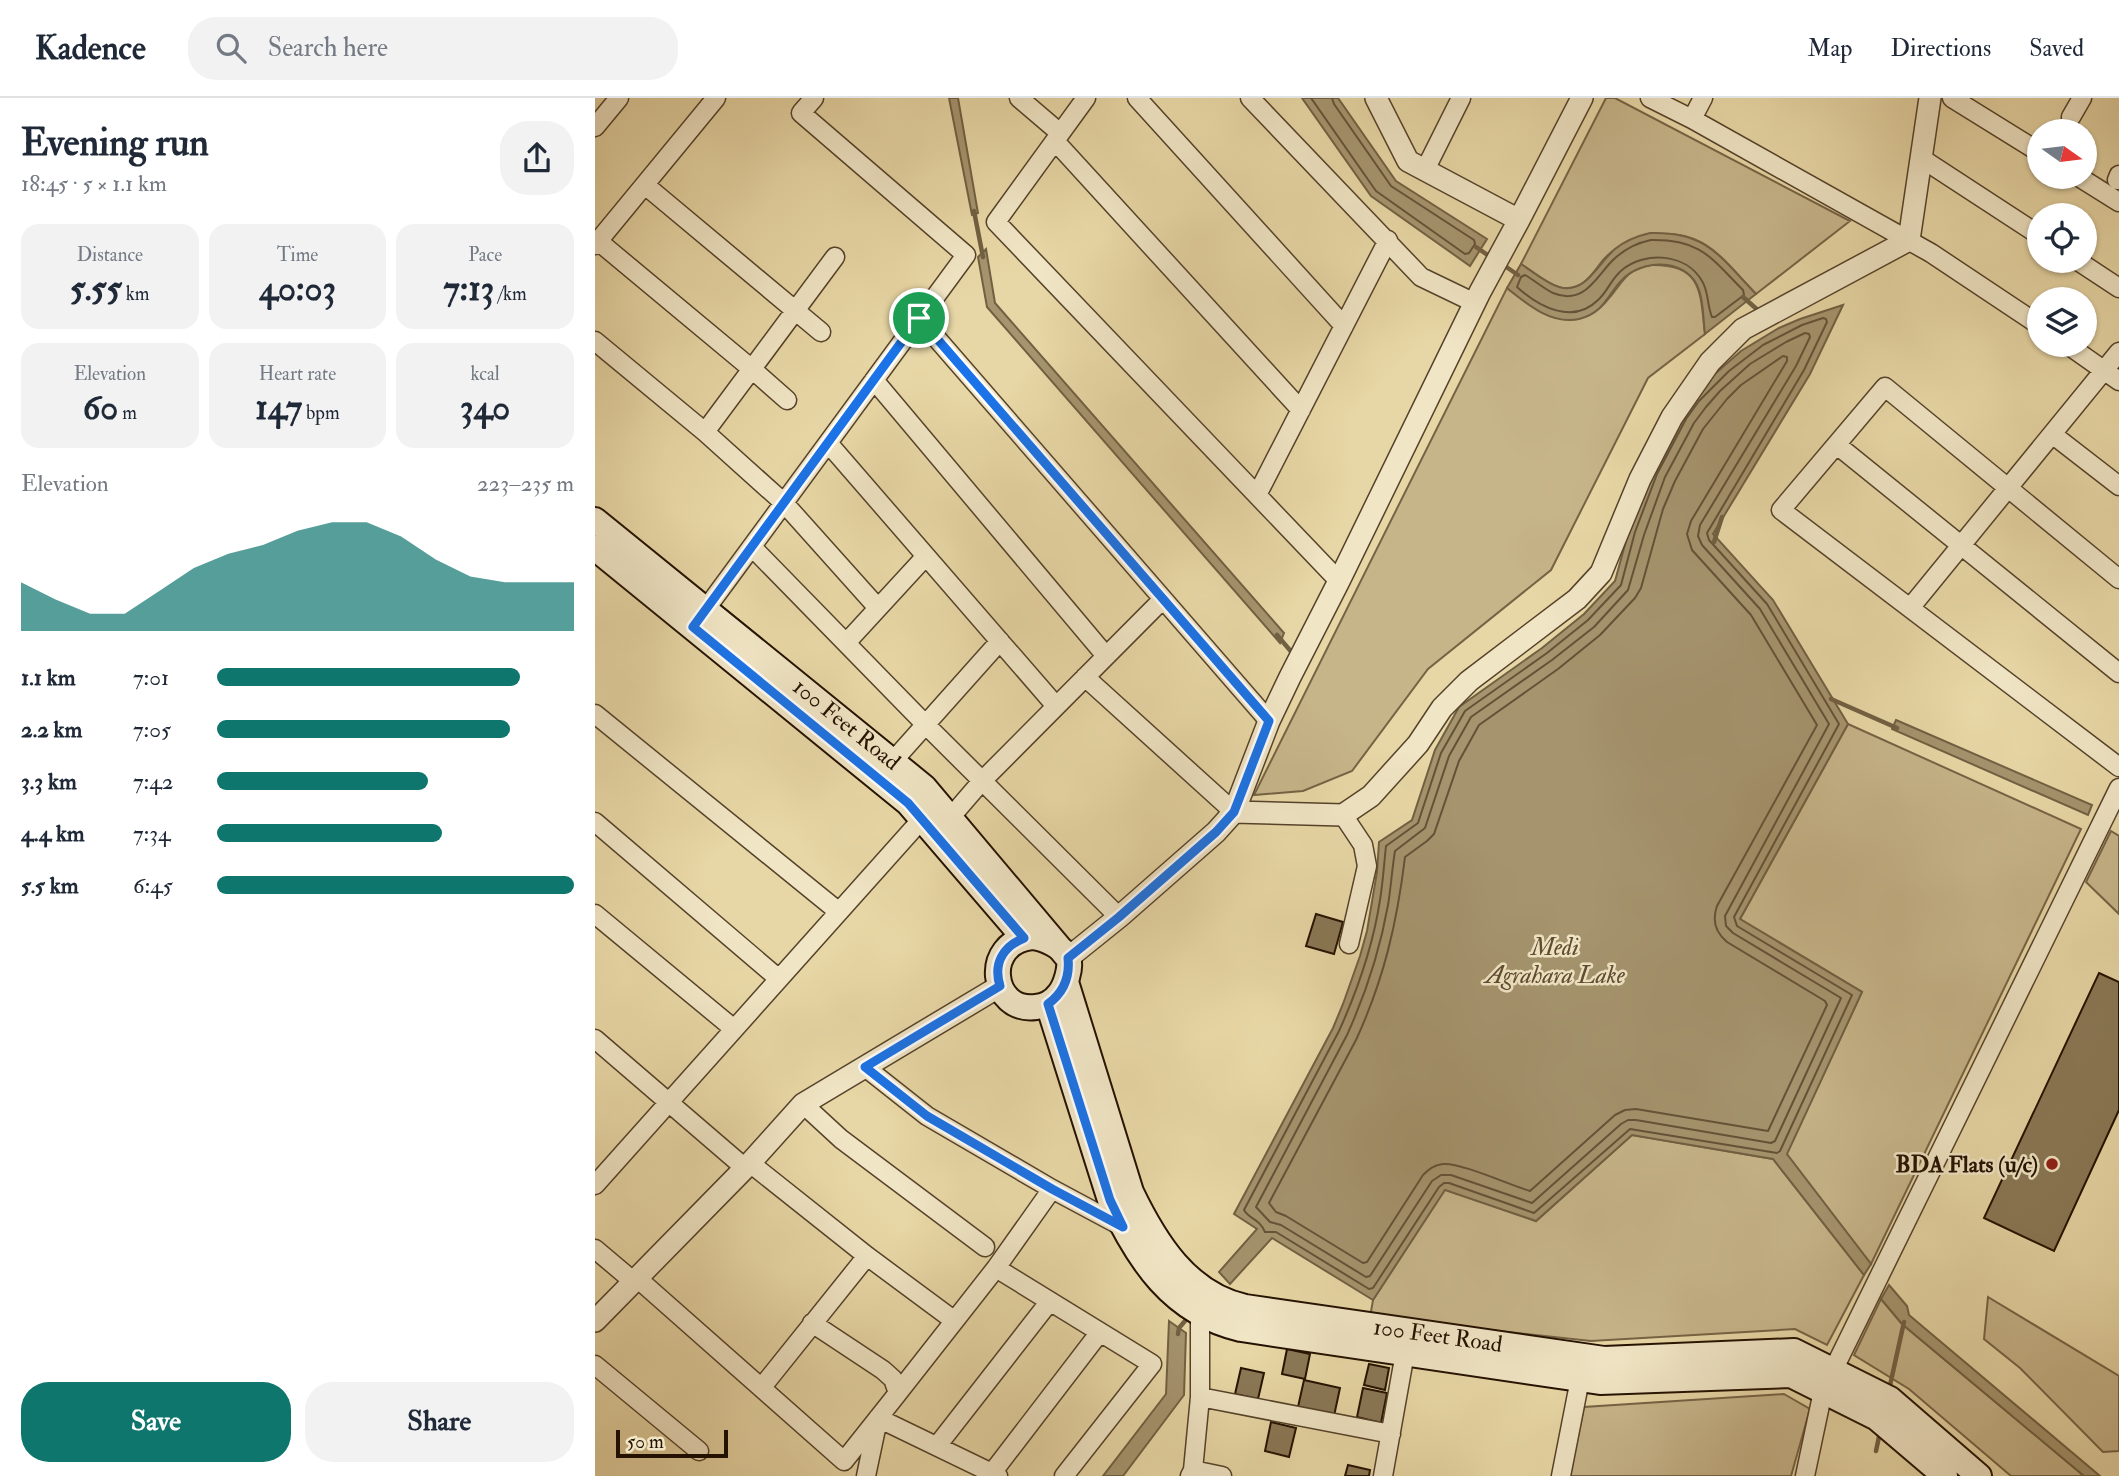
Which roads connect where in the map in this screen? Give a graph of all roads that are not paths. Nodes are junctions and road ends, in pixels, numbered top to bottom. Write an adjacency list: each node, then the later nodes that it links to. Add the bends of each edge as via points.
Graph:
1 (619, 98): 18 (street)
2 (716, 98): 23 (street)
3 (814, 98): 37 (street, via 801,113 966,255)
4 (1019, 98): 19 (street)
5 (1086, 98): 19 (street)
6 (1137, 98): 38 (street)
7 (1250, 98): 28 (street)
8 (1376, 98): 26 (street, via 1408,160)
9 (1461, 98): 22 (street)
10 (1582, 98): 26 (street)
11 (1650, 98): 17 (street)
12 (1703, 98): 17 (street)
13 (1930, 98): 21 (street)
14 (1952, 98): 20 (street)
15 (2082, 98): 16 (street)
16 (2071, 117)
17 (1692, 119): 29 (street)
18 (595, 127)
19 (1058, 137): 48 (street); 55 (street, via 996,222)
20 (2027, 145)
21 (1921, 158): 27 (street); 29 (street)
22 (1429, 162)
23 (645, 185): 30 (street); 35 (street)
24 (2097, 188): 25 (street)
25 (2119, 202)
26 (1519, 220): 34 (street)
27 (2027, 227)
28 (1388, 240): 34 (street, via 1421,277); 38 (street)
29 (1909, 240): 36 (street); 82 (street, via 1743,329 1710,362 1672,417 1601,573 1577,599 1469,681 1371,796)
30 (597, 243): 44 (street)
31 (835, 257): 35 (street)
32 (2096, 273): 33 (street)
33 (2119, 288)
34 (1478, 297): 63 (street)
35 (795, 312): 39 (street); 44 (street)
36 (2027, 317)
37 (919, 318): 45 (street); 64 (street)
38 (1344, 326): 48 (street)
39 (821, 332)
40 (595, 341): 49 (street)
41 (2119, 352): 43 (street)
42 (2086, 357): 43 (street)
43 (2105, 369): 46 (street); 50 (street)
44 (753, 370): 47 (street); 49 (street)
45 (874, 380): 51 (street); 70 (street)
46 (2119, 381)
47 (787, 400)
48 (1301, 410): 55 (street)
49 (705, 432): 56 (street)
50 (2052, 434): 53 (street); 54 (street)
51 (828, 443): 56 (street); 61 (street)
52 (1836, 445): 54 (street, via 1885,387); 58 (street); 66 (street, via 1781,510)
53 (2119, 486)
54 (2008, 488): 58 (street); 62 (street)
55 (1257, 495): 63 (street)
56 (784, 503): 59 (street); 65 (street)
57 (595, 520): 67 (main road, 100 Feet Road)
58 (1961, 545): 66 (street); 71 (street)
59 (752, 547): 67 (street); 69 (street)
60 (595, 548): 67 (main road, 100 Feet Road)
61 (926, 556): 65 (street); 68 (street)
62 (2119, 579)
63 (1339, 581): 75 (street)
64 (1163, 599): 70 (street); 75 (street)
65 (878, 608): 69 (street)
66 (1910, 608): 78 (street)
67 (700, 618): 77 (main road, 100 Feet Road); 84 (main road, 100 Feet Road)
68 (1000, 641): 73 (street); 76 (street)
69 (846, 643): 76 (street)
70 (1106, 656): 72 (street)
71 (2119, 673)
72 (1086, 677): 73 (street); 81 (street)
73 (1056, 706): 79 (street)
74 (595, 714): 86 (street)
75 (1269, 721): 81 (street)
76 (925, 724): 77 (street); 79 (street)
77 (893, 761): 83 (main road, 100 Feet Road, via 924,787)
78 (2119, 767)
79 (981, 782): 83 (street); 88 (street)
80 (2119, 788): 120 (street)
81 (1234, 812): 82 (street); 88 (street)
82 (1343, 815): 90 (street, via 1363,845 1367,866)
83 (950, 818): 91 (main road, 100 Feet Road)
84 (922, 819): 86 (street); 89 (main road, 100 Feet Road)
85 (595, 822): 92 (street)
86 (839, 912): 92 (street)
87 (595, 914): 95 (street)
88 (1119, 917): 91 (street)
89 (1024, 938): 91 (main road, via 1049,941); 93 (main road, via 1003,953 997,968)
90 (1349, 944)
91 (1067, 970): 94 (main road, via 1062,991); 109 (main road, 100 Feet Road, via 1131,1192)
92 (779, 979): 95 (street)
93 (1000, 986): 94 (main road, via 1020,1005); 97 (street)
94 (1048, 1004): 103 (main road, 100 Feet Road, via 1110,1200)
95 (734, 1029): 98 (street)
96 (595, 1038): 98 (street)
97 (865, 1067): 99 (street); 102 (street, via 927,1116)
98 (669, 1102): 100 (street); 101 (street)
99 (803, 1104): 100 (street); 104 (street, via 841,1139)
100 (748, 1165): 106 (street); 108 (street)
101 (595, 1185)
102 (1052, 1189): 103 (street); 107 (street)
103 (1123, 1227): 109 (main road, 100 Feet Road, via 1150,1270)
104 (985, 1247)
105 (595, 1248): 108 (street)
106 (867, 1256): 113 (street); 115 (street)
107 (996, 1268): 110 (street); 123 (street)
108 (635, 1280): 114 (street); 121 (street)
109 (1185, 1291): 111 (main road, 100 Feet Road); 112 (main road, 100 Feet Road, via 1211,1295)
110 (1050, 1301): 116 (street); 126 (street)
111 (1200, 1315): 112 (main road, 100 Feet Road); 122 (street)
112 (1230, 1315): 117 (main road, 100 Feet Road); 120 (main road, 100 Feet Road, via 1604,1359 1789,1350)
113 (948, 1316)
114 (595, 1321)
115 (812, 1323): 121 (street); 123 (street, via 893,1379 898,1393)
116 (1100, 1332): 129 (street); 131 (street, via 1152,1364)
117 (1405, 1353): 119 (main road, 100 Feet Road); 125 (street)
118 (595, 1365): 127 (street)
119 (1580, 1379): 120 (main road, 100 Feet Road, via 1785,1374); 134 (street)
120 (1828, 1381): 124 (main road, 100 Feet Road, via 1864,1399 1877,1418); 135 (street)
121 (762, 1387): 123 (street, via 844,1461)
122 (1200, 1397): 125 (street); 128 (street)
123 (878, 1418): 126 (street); 130 (street)
124 (1905, 1427): 136 (main road, 100 Feet Road); 137 (main road, 100 Feet Road)
125 (1391, 1434): 133 (street)
126 (937, 1446): 129 (street)
127 (699, 1451)
128 (1192, 1473): 132 (street)
129 (995, 1474)
130 (866, 1476)
131 (1064, 1476)
132 (1222, 1476)
133 (1383, 1476)
134 (1561, 1476)
135 (1805, 1476)
136 (1945, 1476)
137 (1979, 1476)

